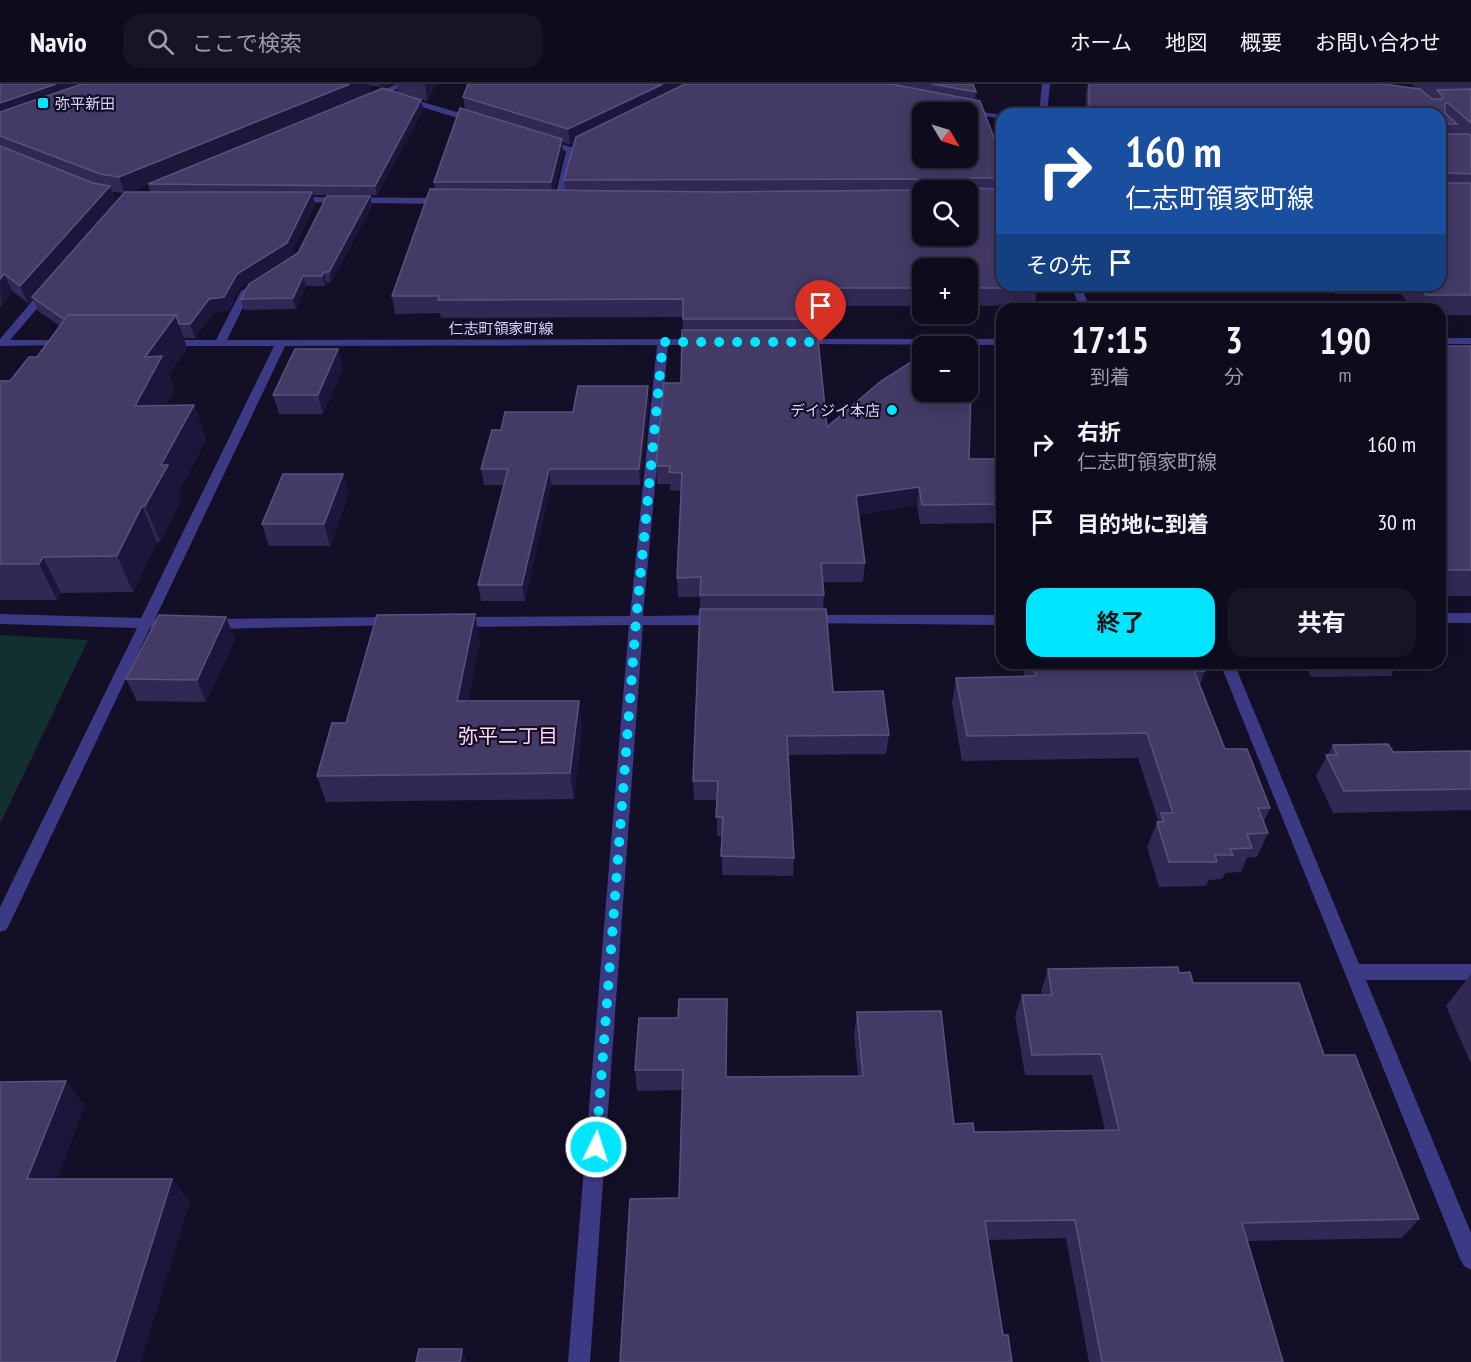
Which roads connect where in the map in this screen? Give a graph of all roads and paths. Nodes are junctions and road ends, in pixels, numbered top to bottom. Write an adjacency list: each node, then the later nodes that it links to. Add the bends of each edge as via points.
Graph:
1 (404, 84): 4 (street)
2 (1046, 84): 6 (street)
3 (368, 87): 4 (street)
4 (384, 92): 5 (street); 9 (street)
5 (363, 101)
6 (1044, 108)
7 (978, 113): 8 (street)
8 (996, 116)
9 (483, 123)
10 (538, 140): 12 (street)
11 (592, 140): 12 (street)
12 (571, 150): 17 (street)
13 (290, 200): 14 (street)
14 (325, 200): 15 (street); 19 (street)
15 (453, 201)
16 (547, 202): 17 (street)
17 (558, 202): 18 (street)
18 (570, 202)
19 (320, 210)
20 (266, 279): 31 (street, via 246,291)
21 (56, 280): 28 (street)
22 (1446, 341): 23 (street)
23 (1471, 341)
24 (663, 342): 25 (street, 仁志町領家町線); 32 (street, 仁志町領家町線); 39 (street)
25 (710, 342)
26 (791, 342): 27 (street)
27 (996, 342)
28 (1, 343): 29 (street)
29 (82, 343)
30 (151, 343): 31 (street, 仁志町領家町線)
31 (220, 343): 32 (street, 仁志町領家町線)
32 (280, 343): 42 (street)
33 (1446, 618): 34 (street)
34 (1471, 618)
35 (0, 619): 42 (street)
36 (730, 620): 39 (street)
37 (789, 620): 38 (street)
38 (996, 620)
39 (636, 621): 41 (street); 48 (street)
40 (408, 622): 42 (street)
41 (444, 622)
42 (145, 624): 44 (street)
43 (1229, 669): 45 (street)
44 (0, 925)
45 (1354, 972): 46 (street); 47 (street)
46 (1471, 972)
47 (1471, 1259)
48 (579, 1362)

